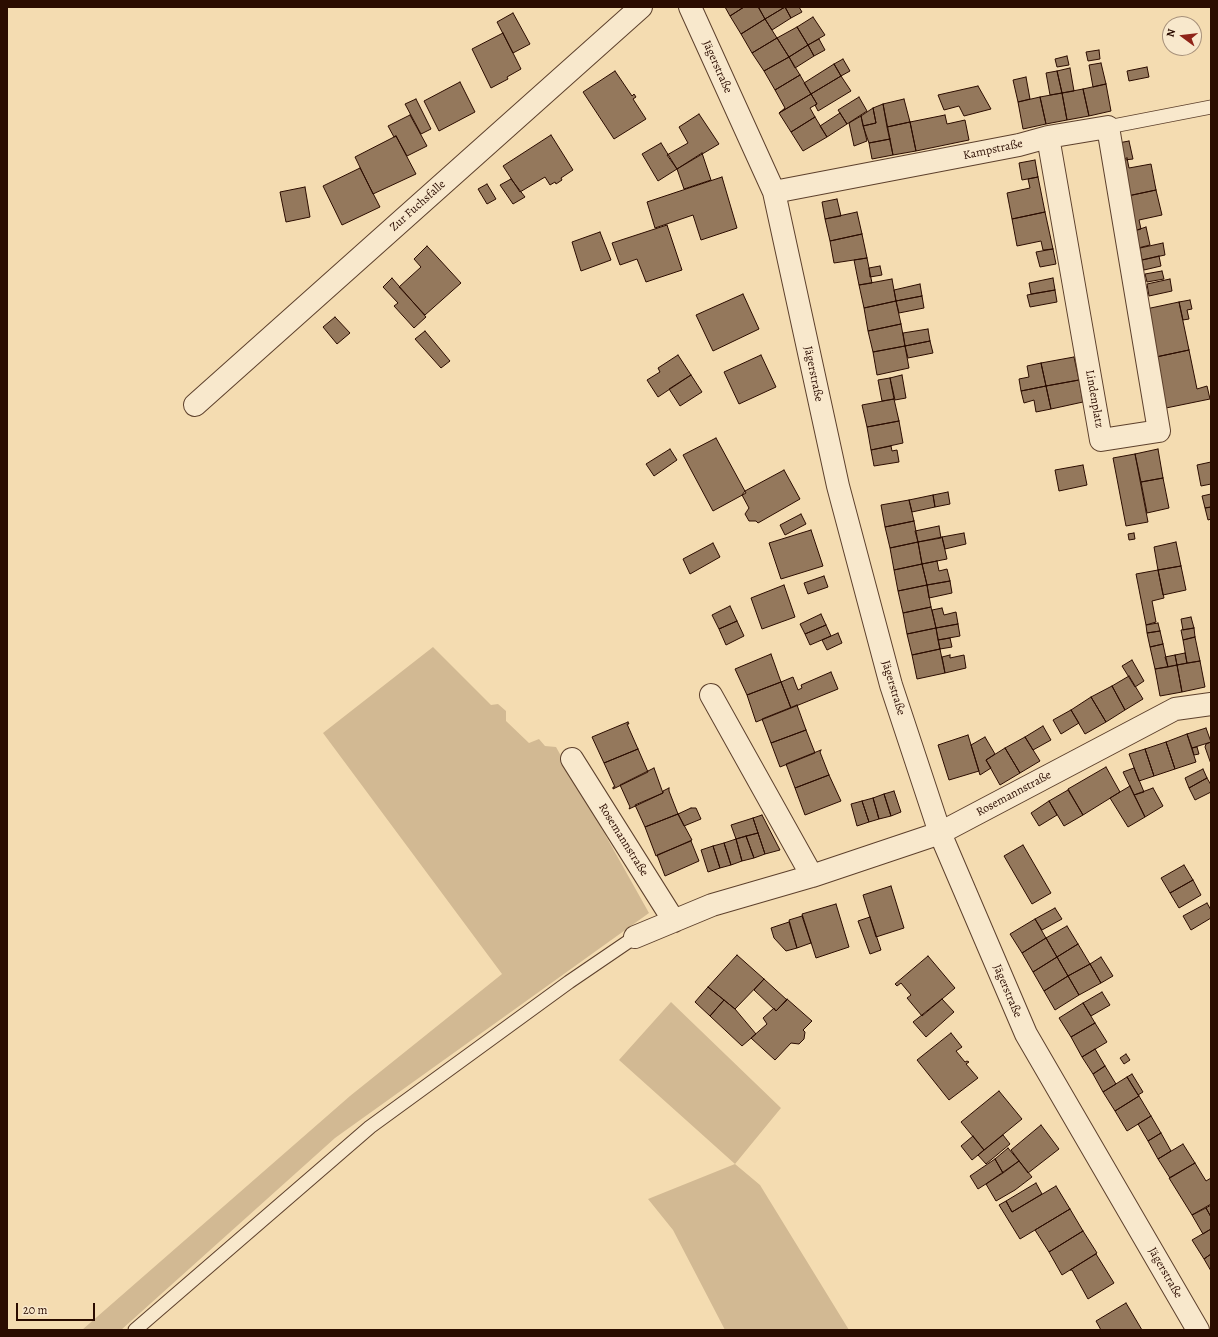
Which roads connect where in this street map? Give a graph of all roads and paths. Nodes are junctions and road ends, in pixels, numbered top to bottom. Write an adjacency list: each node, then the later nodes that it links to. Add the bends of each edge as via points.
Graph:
1 (641, 7): 7 (street, Zur Fuchsfalle)
2 (690, 7): 6 (street, Jägerstraße)
3 (1211, 107): 4 (lane, Kampstraße)
4 (1108, 127): 5 (street, Kampstraße); 5 (street, Lindenplatz, via 1159,431 1101,440)
5 (1048, 137): 6 (street, Kampstraße, via 1019,145)
6 (774, 192): 11 (street, Jägerstraße, via 838,486 891,685)
7 (196, 404)
8 (711, 695): 12 (street)
9 (1211, 704): 11 (street, Rosemannstraße, via 1175,710)
10 (572, 759): 13 (street, Rosemannstraße)
11 (940, 833): 12 (street, Rosemannstraße); 16 (street, Jägerstraße, via 1026,1034)
12 (812, 876): 13 (street, Rosemannstraße, via 712,905)
13 (674, 921): 14 (street, Rosemannstraße)
14 (635, 937): 15 (lane, via 370,1128)
15 (136, 1330)
16 (1198, 1330)

